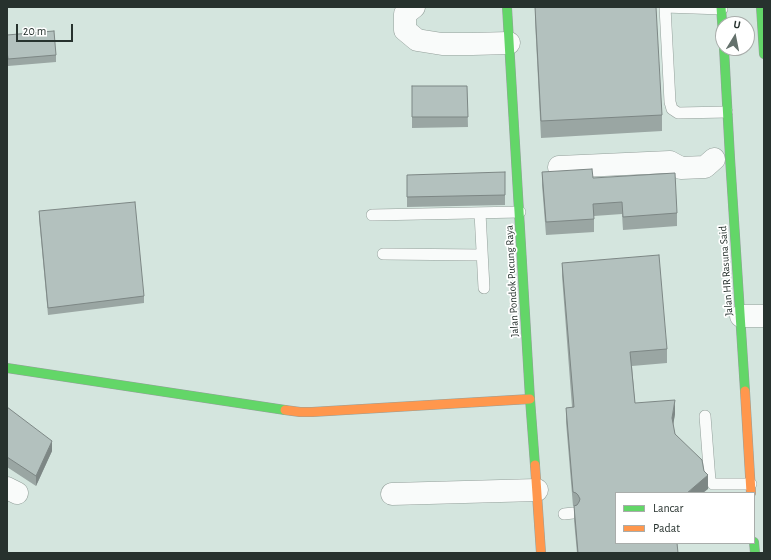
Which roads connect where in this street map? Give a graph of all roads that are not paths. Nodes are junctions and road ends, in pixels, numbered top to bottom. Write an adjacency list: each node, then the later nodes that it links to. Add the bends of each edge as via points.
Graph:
1 (414, 7): 6 (street, via 405,14 405,30 417,40 442,44)
2 (507, 7): 6 (street, Jalan Pondok Pucung Raya)
3 (661, 7): 5 (lane); 9 (lane, via 672,109 678,113)
4 (761, 7): 7 (street)
5 (722, 8)
6 (509, 43): 12 (street, Jalan Pondok Pucung Raya)
7 (764, 54)
8 (724, 56): 9 (street, Jalan HR Rasuna Said)
9 (727, 112): 10 (street, Jalan HR Rasuna Said)
10 (722, 158): 11 (street, via 703,154 680,156 670,162); 18 (street, Jalan HR Rasuna Said)
11 (559, 167)
12 (520, 212): 13 (lane); 21 (street, Jalan Pondok Pucung Raya)
13 (480, 213): 14 (lane); 16 (lane)
14 (372, 214)
15 (383, 254): 16 (lane)
16 (482, 255): 17 (lane)
17 (484, 288)
18 (741, 316): 19 (street); 23 (street, Jalan HR Rasuna Said)
19 (764, 316)
20 (7, 368): 21 (street, via 300,412)
21 (530, 399): 24 (street, Jalan Pondok Pucung Raya)
22 (705, 416): 23 (lane, via 711,482)
23 (751, 489)
24 (537, 490): 25 (street); 26 (street, Jalan Pondok Pucung Raya)
25 (392, 494)
26 (541, 553)

